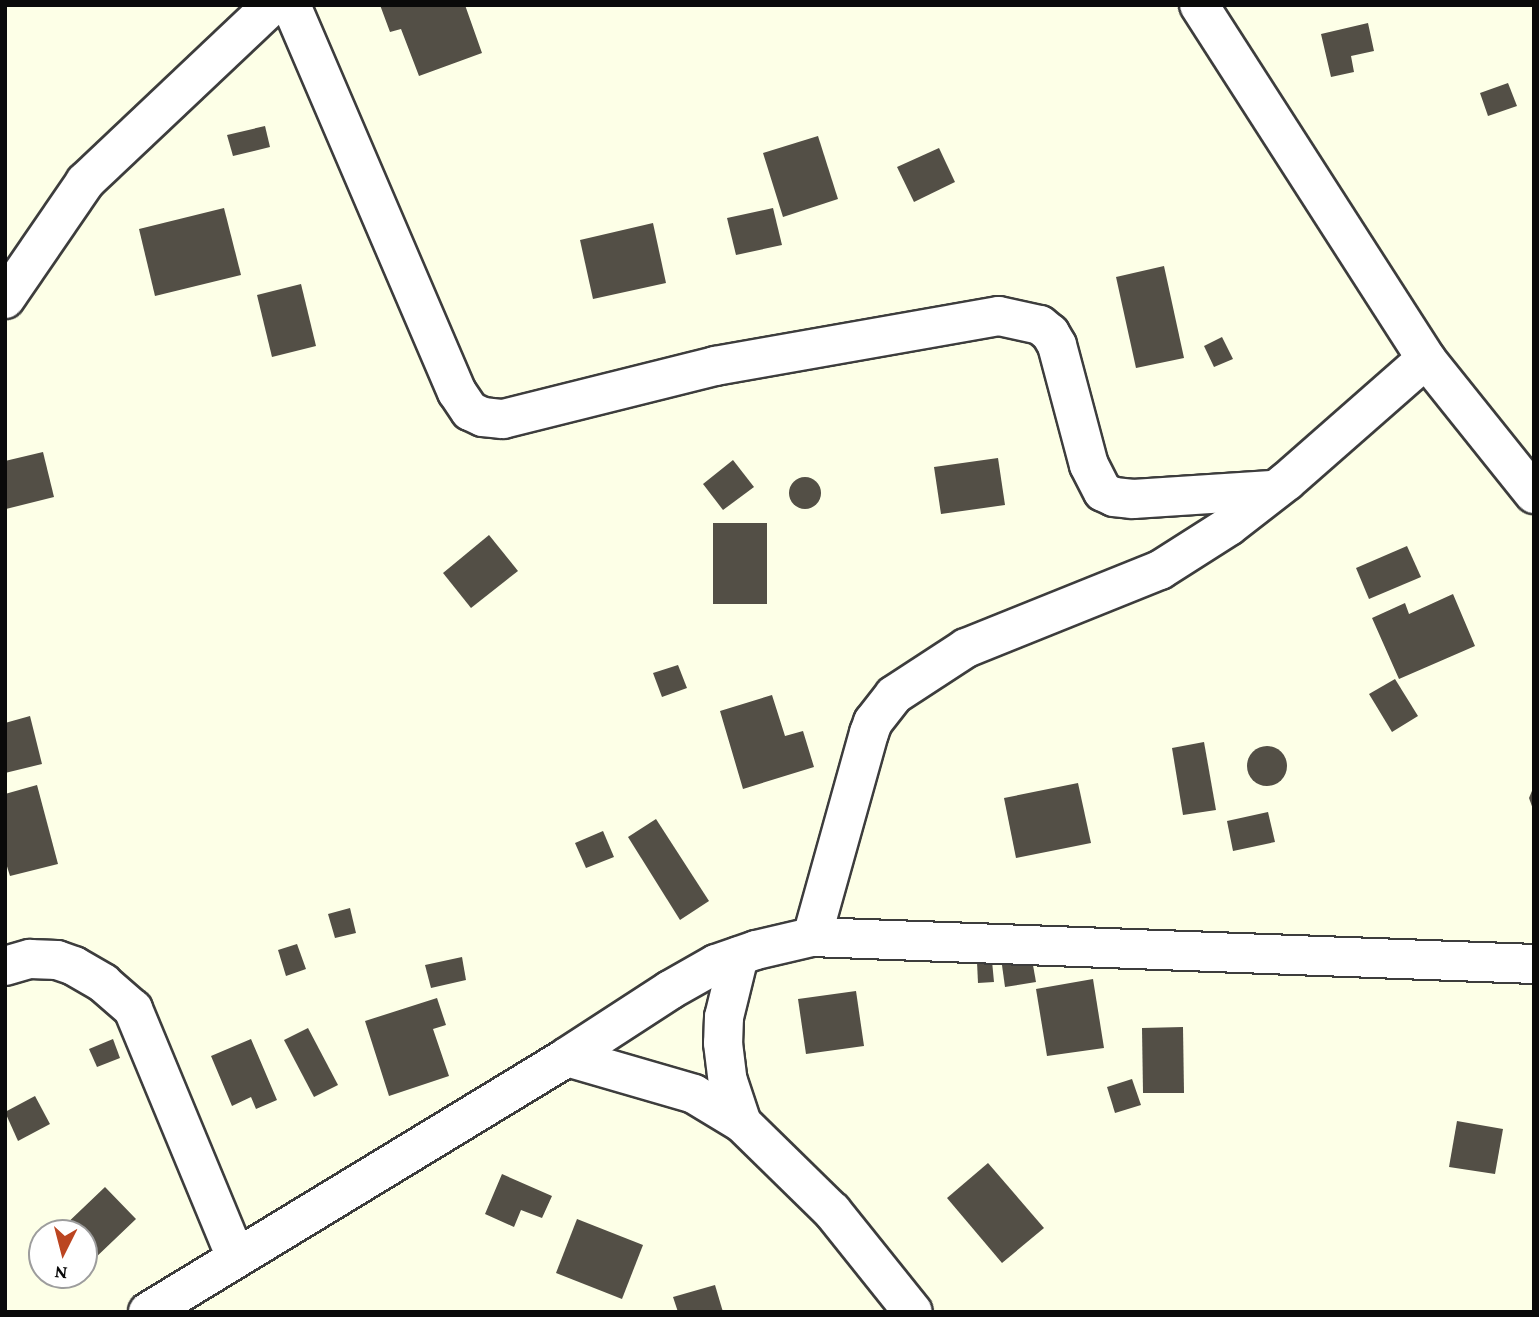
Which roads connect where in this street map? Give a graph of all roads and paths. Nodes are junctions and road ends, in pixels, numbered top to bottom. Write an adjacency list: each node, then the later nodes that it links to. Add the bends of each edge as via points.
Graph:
1 (272, 5): 4 (street, via 85,182)
2 (291, 5): 6 (street, via 457,392 470,411 503,419 715,366 999,316 1040,325 1057,345 1089,465 1103,492 1133,499)
3 (1199, 5): 5 (street)
4 (5, 299)
5 (1426, 359): 6 (street); 7 (street)
6 (1272, 490): 8 (street, via 1229,526 1160,570 966,649 894,695 869,733)
7 (1534, 495)
8 (812, 937): 9 (street); 10 (street)
9 (739, 956): 12 (street, via 670,989); 13 (street, via 724,1017 723,1043 728,1081)
10 (1534, 964)
11 (5, 966): 14 (street, via 30,959 65,963 103,983 133,1009)
12 (567, 1057): 13 (street, via 694,1094); 14 (street)
13 (742, 1123): 16 (street, via 832,1210)
14 (236, 1258): 15 (street)
15 (148, 1312)
16 (913, 1312)

